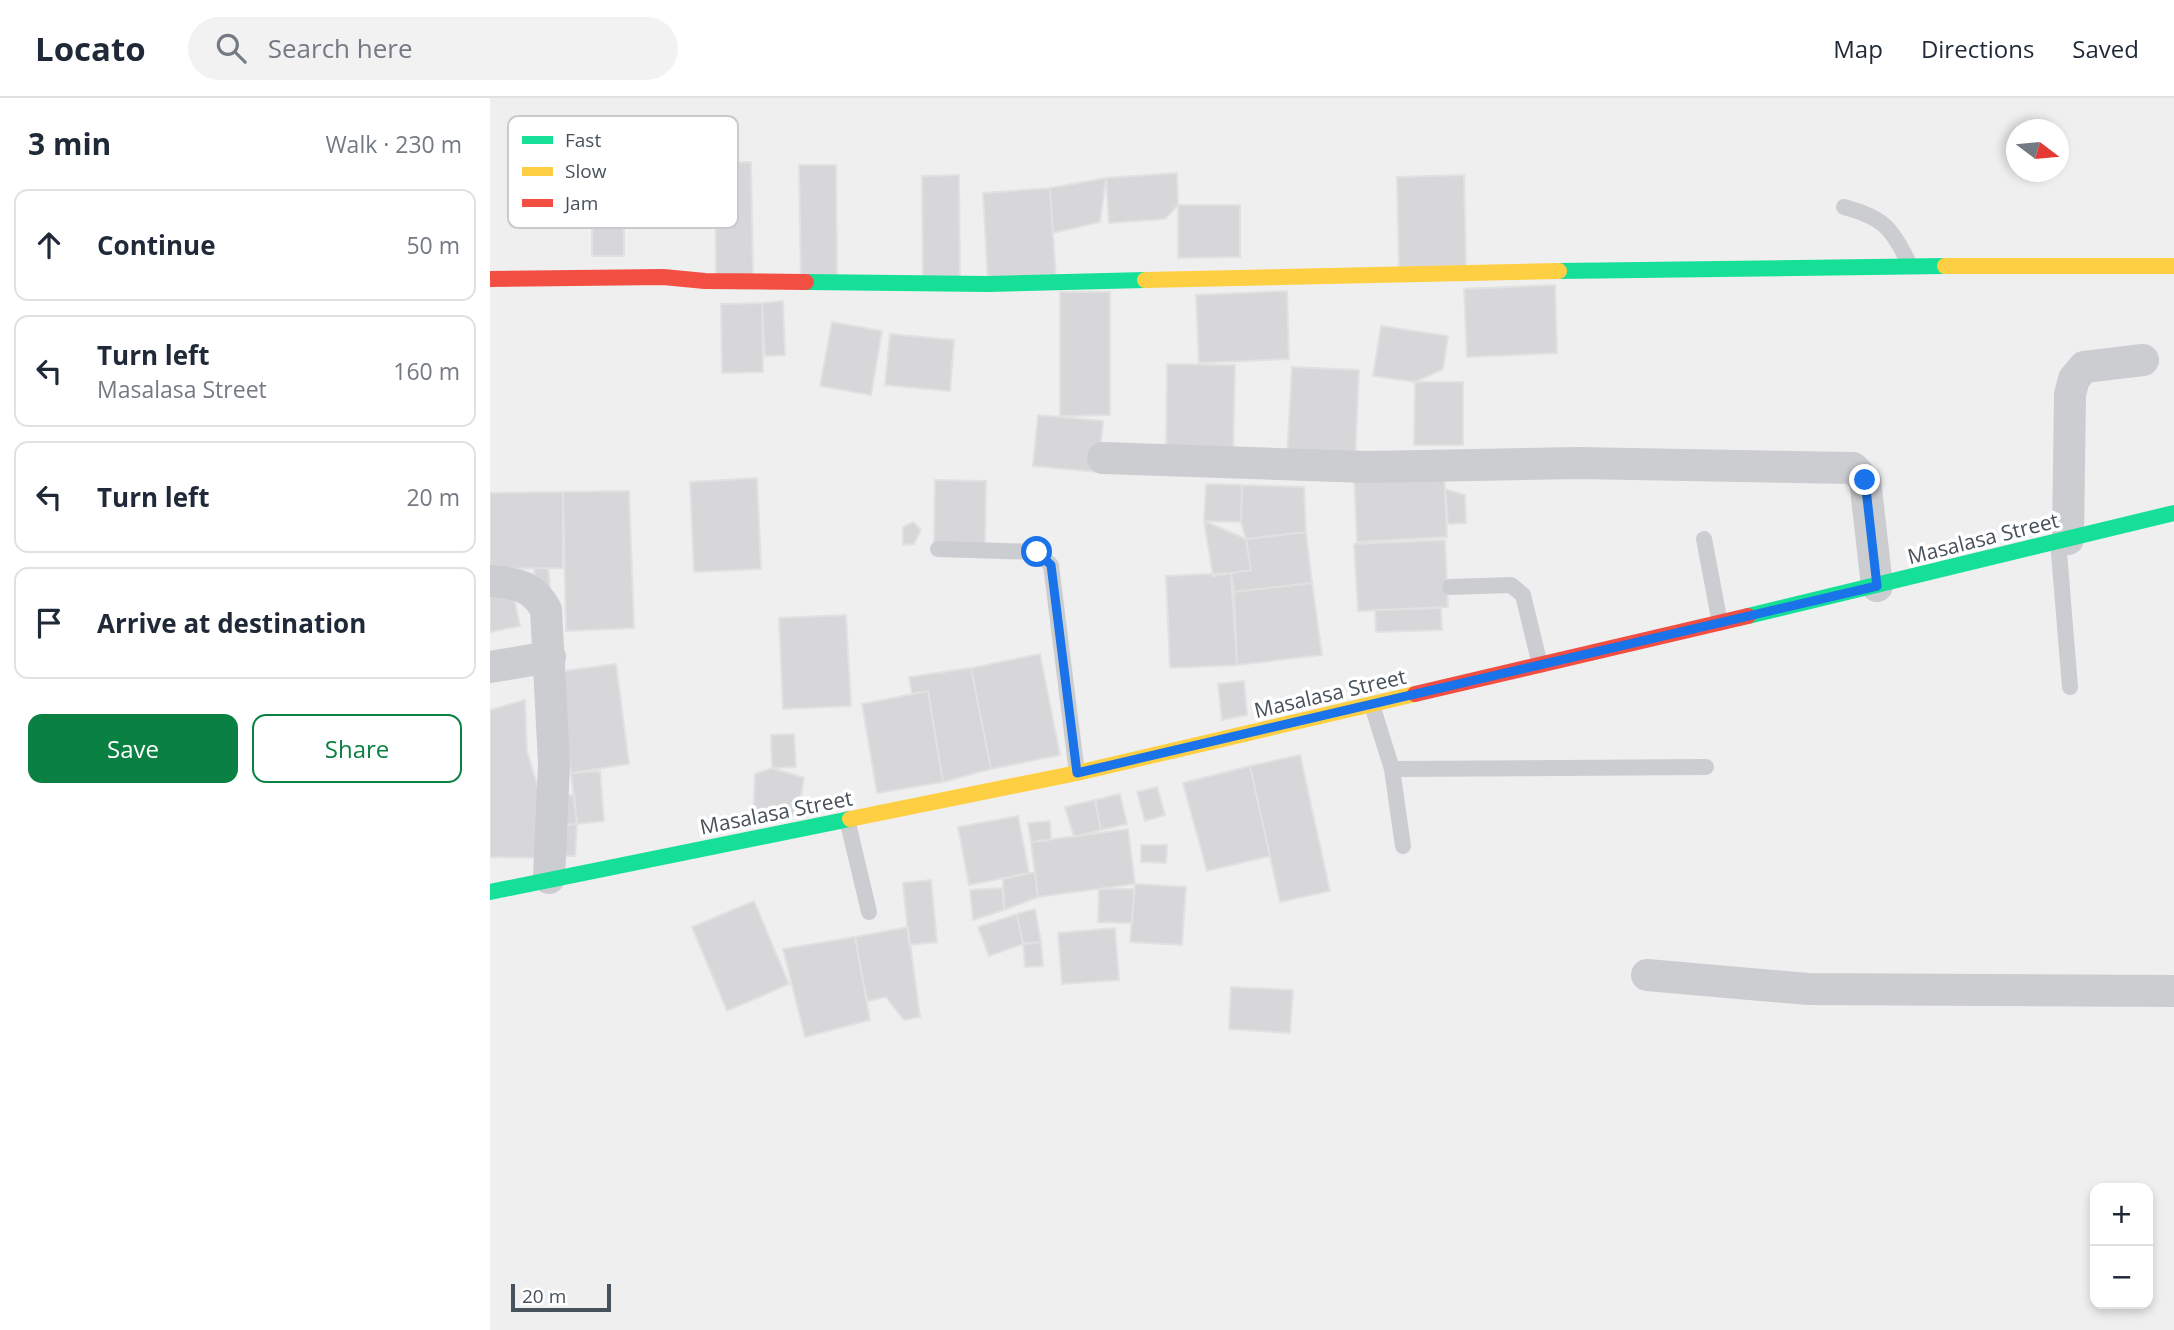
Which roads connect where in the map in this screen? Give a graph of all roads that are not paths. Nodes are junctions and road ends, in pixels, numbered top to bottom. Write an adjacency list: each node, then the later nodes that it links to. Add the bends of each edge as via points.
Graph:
1 (1844, 206): 3 (lane, via 1885,222)
2 (2174, 266): 3 (street)
3 (1911, 267): 4 (street, via 1773,266 988,284 663,277)
4 (490, 279)
5 (2143, 360): 9 (street, via 2084,367 2074,379)
6 (1103, 458): 12 (street, via 1367,467 1578,463 1853,468 1865,480)
7 (2174, 513): 9 (street, Masalasa Street)
8 (1704, 539): 14 (lane)
9 (2063, 540): 12 (street, Masalasa Street); 18 (lane)
10 (938, 548): 22 (lane, via 1037,552 1051,565)
11 (490, 581): 15 (street, via 511,582 538,595 546,610)
12 (1877, 586): 14 (street, Masalasa Street)
13 (1450, 587): 16 (lane, via 1511,585 1523,595)
14 (1720, 623): 16 (street, Masalasa Street)
15 (550, 657): 17 (street); 25 (street, via 554,763)
16 (1540, 665): 19 (street, Masalasa Street)
17 (490, 667)
18 (2070, 687)
19 (1372, 705): 21 (lane); 22 (street, Masalasa Street)
20 (1706, 767): 21 (lane)
21 (1392, 769): 24 (lane)
22 (1077, 773): 23 (street, Masalasa Street)
23 (847, 820): 25 (street, Masalasa Street); 27 (lane)
24 (1403, 846)
25 (549, 878): 26 (street, Masalasa Street)
26 (490, 892)
27 (869, 912)
28 (1647, 975): 29 (street, via 1808,989)
29 (2174, 991)

